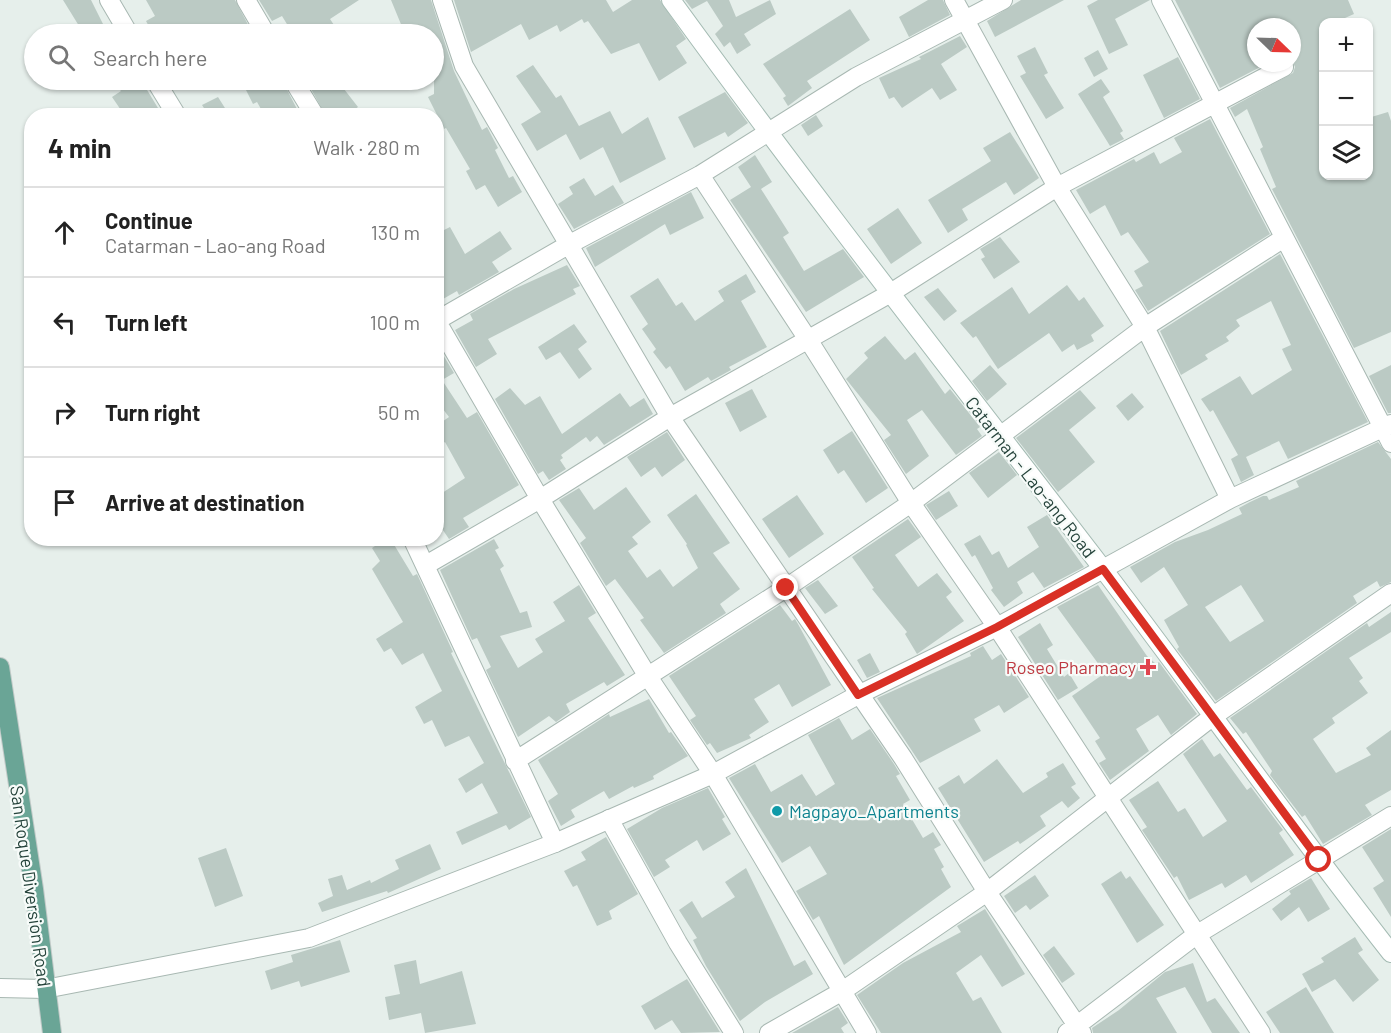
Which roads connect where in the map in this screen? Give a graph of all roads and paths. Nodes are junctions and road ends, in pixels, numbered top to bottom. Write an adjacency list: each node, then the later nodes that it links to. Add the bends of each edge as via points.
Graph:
1 (109, 0): 9 (street)
2 (246, 0): 10 (street)
3 (442, 0): 21 (street, via 464,66)
4 (671, 0): 17 (street, Catarman - Lao-ang Road)
5 (954, 0): 8 (street)
6 (1003, 0): 8 (street)
7 (1161, 0): 14 (street)
8 (965, 20): 17 (street, via 856,77); 19 (street)
9 (123, 24)
10 (260, 24)
11 (1275, 72): 14 (street)
12 (161, 90): 15 (street)
13 (299, 90): 16 (street)
14 (1214, 104): 19 (street); 20 (street)
15 (172, 108)
16 (310, 108)
17 (768, 134): 18 (street); 22 (street, Catarman - Lao-ang Road)
18 (700, 175): 21 (street); 26 (street)
19 (1057, 187): 22 (street); 24 (street)
20 (1284, 238): 24 (street); 28 (street)
21 (568, 245): 23 (street); 27 (street)
22 (889, 294): 26 (street); 29 (street, Catarman - Lao-ang Road)
23 (444, 317)
24 (1145, 327): 29 (street); 31 (street)
25 (444, 333): 30 (street)
26 (809, 341): 27 (street); 32 (street)
27 (670, 417): 30 (street); 36 (street)
28 (1388, 432): 31 (street)
29 (999, 437): 32 (street); 35 (street, Catarman - Lao-ang Road)
30 (540, 499): 34 (street); 40 (street)
31 (1230, 499): 35 (street)
32 (911, 503): 36 (street); 38 (street)
33 (416, 546): 34 (street)
34 (426, 565): 43 (street)
35 (1103, 569): 38 (street); 42 (street, Catarman - Lao-ang Road)
36 (786, 588): 40 (street); 41 (street)
37 (1391, 593): 42 (street)
38 (997, 627): 41 (street); 45 (street)
39 (0, 667): 54 (main road, San Roque Diversion Road)
40 (648, 675): 43 (street); 44 (street)
41 (858, 695): 44 (street); 50 (street, via 903,758)
42 (1212, 717): 45 (street); 49 (street, Catarman - Lao-ang Road)
43 (515, 761): 48 (street)
44 (713, 774): 47 (street); 55 (street)
45 (1109, 799): 50 (street); 51 (street)
46 (1391, 816): 49 (street)
47 (609, 819): 48 (street); 58 (street)
48 (555, 843): 54 (street, via 309,938)
49 (1319, 860): 51 (street); 52 (street, Catarman - Lao-ang Road)
50 (987, 892): 55 (street); 56 (street)
51 (1196, 935): 56 (street); 61 (street)
52 (1391, 952)
53 (0, 987): 54 (street)
54 (45, 989): 57 (main road, San Roque Diversion Road)
55 (841, 992): 59 (street); 60 (street)
56 (1076, 1031)
57 (52, 1033)
58 (734, 1033)
59 (769, 1033)
60 (867, 1033)
61 (1261, 1033)

